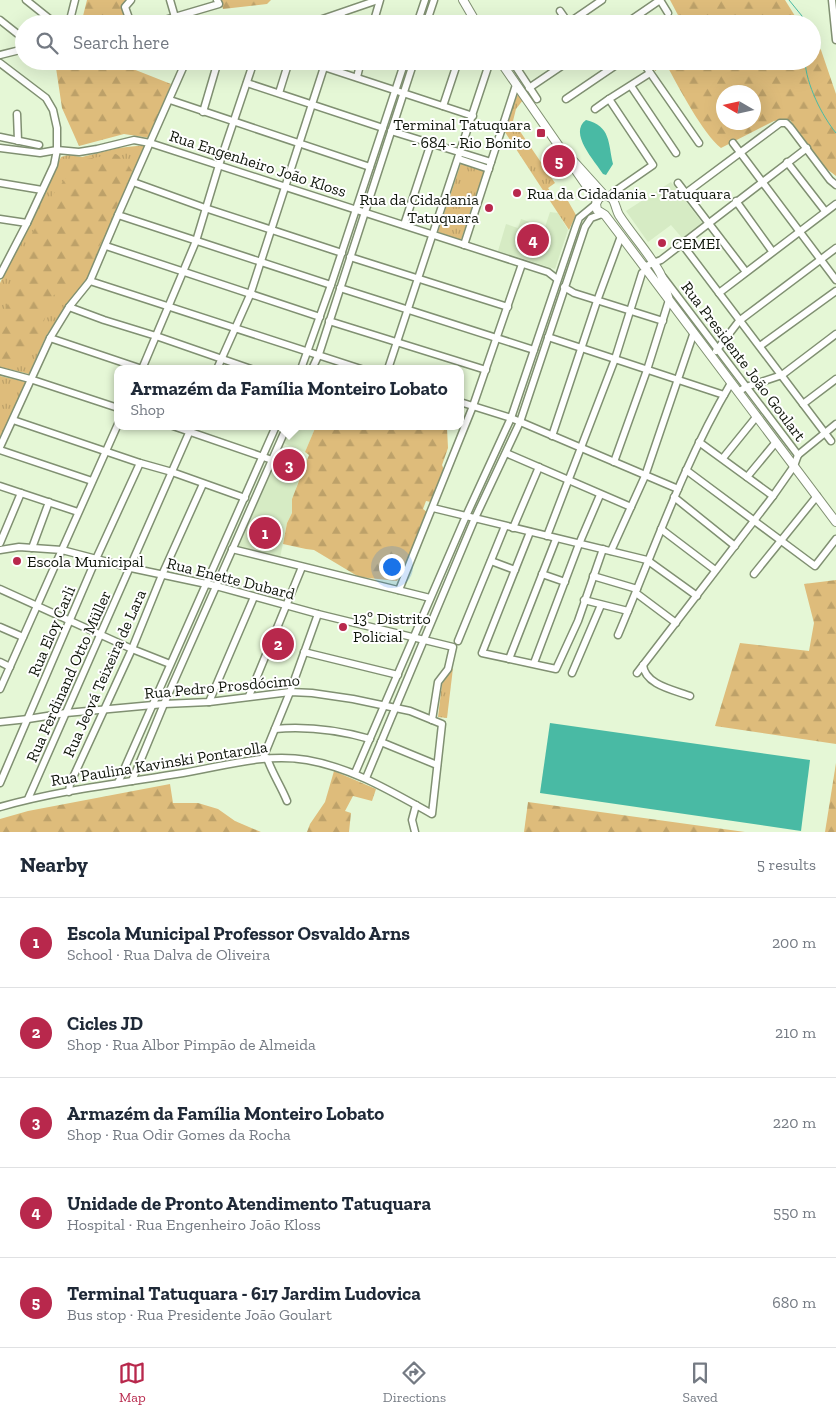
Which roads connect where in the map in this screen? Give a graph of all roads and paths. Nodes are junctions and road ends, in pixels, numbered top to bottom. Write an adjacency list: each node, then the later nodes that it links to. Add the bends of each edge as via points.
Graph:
1 (26, 0): 16 (street)
2 (74, 0): 17 (street)
3 (131, 0): 18 (street, via 125,7)
4 (170, 0): 19 (street)
5 (379, 0): 14 (street); 22 (street)
6 (425, 0): 23 (street)
7 (434, 0): 24 (street)
8 (463, 0): 25 (main road)
9 (602, 0): 27 (street)
10 (660, 0): 15 (street); 28 (street)
11 (832, 0): 31 (street)
12 (218, 2): 20 (street)
13 (560, 11): 26 (street)
14 (342, 13): 21 (street)
15 (668, 13)
16 (45, 15)
17 (71, 15)
18 (128, 15)
19 (174, 15)
20 (188, 15)
21 (336, 15)
22 (375, 15)
23 (420, 15)
24 (429, 15)
25 (470, 15)
26 (563, 15)
27 (580, 15)
28 (638, 15)
29 (0, 20): 30 (street)
30 (15, 32)
31 (836, 40)
32 (15, 51): 33 (street)
33 (0, 55)
34 (0, 63): 83 (street, via 46,98 53,110)
35 (182, 70): 62 (street)
36 (215, 70): 66 (street)
37 (251, 70): 52 (street)
38 (286, 70): 57 (street)
39 (323, 70): 63 (street)
40 (339, 70): 51 (street)
41 (358, 70): 51 (street)
42 (402, 70): 56 (street)
43 (411, 70): 58 (street)
44 (455, 70): 64 (street)
45 (487, 70): 68 (street)
46 (506, 70): 53 (main road, Rua Presidente João Goulart)
47 (518, 70): 55 (street)
48 (556, 70): 55 (street)
49 (608, 70): 59 (street)
50 (650, 72): 54 (street); 77 (street)
51 (356, 77): 56 (street)
52 (247, 83): 57 (street); 69 (street)
53 (516, 85): 80 (main road, Rua Presidente João Goulart); 89 (street)
54 (631, 86): 61 (street); 85 (street)
55 (529, 88): 60 (street)
56 (395, 90): 58 (street); 70 (street)
57 (279, 93): 63 (street)
58 (404, 93): 64 (street); 71 (street)
59 (566, 98)
60 (537, 99)
61 (609, 99): 65 (street); 99 (street, via 652,165)
62 (170, 100): 66 (street); 74 (street)
63 (312, 104): 70 (street); 75 (street)
64 (443, 106): 68 (street)
65 (595, 109)
66 (203, 112): 69 (street)
67 (17, 114): 73 (street)
68 (473, 116): 86 (street)
69 (234, 122): 75 (street); 88 (street)
70 (383, 128): 90 (street)
71 (391, 131): 76 (street); 107 (street)
72 (0, 137): 73 (street)
73 (18, 141): 79 (street)
74 (150, 143): 83 (street, Rua Engenheiro João Kloss, via 134,140 78,152); 88 (street, Rua Engenheiro João Kloss); 91 (street)
75 (300, 143): 90 (street); 96 (street)
76 (431, 143): 86 (street); 113 (street)
77 (699, 143)
78 (733, 143): 84 (street)
79 (39, 145)
80 (558, 146): 99 (main road, Rua Presidente João Goulart); 101 (main road, Rua Presidente João Goulart)
81 (0, 148): 83 (street, Rua Engenheiro João Kloss, via 37,153)
82 (807, 148): 84 (street, via 790,127 780,123); 87 (street); 95 (street)
83 (57, 150): 97 (street)
84 (739, 152): 92 (street); 98 (street)
85 (676, 153)
86 (460, 156): 89 (street); 116 (street)
87 (787, 162): 92 (street); 106 (street)
88 (218, 165): 96 (street, Rua Engenheiro João Kloss); 104 (street)
89 (490, 165): 120 (street)
90 (370, 167): 105 (street)
91 (133, 182): 104 (street); 109 (street)
92 (762, 182): 100 (street); 115 (street)
93 (0, 184): 97 (street)
94 (678, 184): 98 (street)
95 (836, 185)
96 (284, 186): 105 (street, Rua Engenheiro João Kloss); 114 (street)
97 (42, 190): 112 (street)
98 (686, 193): 111 (street)
99 (607, 196): 101 (main road); 103 (main road, Rua Presidente João Goulart, via 614,201)
100 (736, 201): 111 (street); 123 (street)
101 (596, 202): 108 (main road, Rua Presidente João Goulart, via 597,210); 138 (street, via 579,218)
102 (836, 204): 106 (street)
103 (614, 207): 108 (main road, via 611,213); 130 (main road, Rua Presidente João Goulart)
104 (205, 208): 114 (street); 118 (street)
105 (356, 210): 107 (street, Rua Engenheiro João Kloss); 124 (street)
106 (825, 211): 115 (street)
107 (364, 212): 113 (street, Rua Engenheiro João Kloss); 125 (street)
108 (603, 214): 117 (main road, Rua Presidente João Goulart); 142 (street, via 591,218 585,227)
109 (118, 215): 118 (street); 121 (street)
110 (0, 219): 112 (street)
111 (708, 222): 119 (street); 133 (street)
112 (27, 223): 131 (street)
113 (404, 225): 116 (street, Rua Engenheiro João Kloss)
114 (271, 230): 124 (street); 127 (street)
115 (798, 232): 123 (street); 126 (street)
116 (434, 235): 120 (street, Rua Engenheiro João Kloss); 137 (street)
117 (621, 236): 129 (main road, Rua Presidente João Goulart); 148 (street)
118 (196, 241): 127 (street); 132 (street)
119 (682, 244): 130 (street); 146 (street)
120 (464, 245): 128 (street, Rua Engenheiro João Kloss)
121 (106, 246): 132 (street); 140 (street)
122 (836, 248): 126 (street)
123 (772, 252): 133 (street)
124 (342, 253): 141 (street)
125 (350, 256): 137 (street); 143 (street)
126 (821, 260): 139 (street); 157 (street)
127 (261, 261): 141 (street); 145 (street)
128 (522, 264): 138 (street, Rua Engenheiro João Kloss, via 548,272); 151 (street)
129 (642, 264): 130 (street); 147 (main road, Rua Presidente João Goulart)
130 (654, 264): 135 (main road, Rua Presidente João Goulart)
131 (2, 266): 136 (street)
132 (183, 272): 145 (street); 149 (street)
133 (746, 272): 146 (street)
134 (642, 273): 155 (street)
135 (660, 274): 147 (main road, Rua Presidente João Goulart); 170 (street, Rua Presidente João Goulart)
136 (0, 275)
137 (418, 279): 151 (street); 153 (street)
138 (558, 279): 152 (street)
139 (836, 280)
140 (90, 281): 149 (street); 150 (street)
141 (331, 285): 156 (street)
142 (564, 287): 148 (street); 154 (street)
143 (340, 288): 153 (street); 158 (street)
144 (836, 291): 168 (street)
145 (250, 294): 156 (street); 160 (street)
146 (719, 294): 157 (street)
147 (669, 300): 159 (street); 161 (main road, Rua Presidente João Goulart)
148 (597, 301): 155 (street); 169 (street)
149 (170, 306): 160 (street); 163 (street)
150 (69, 307): 163 (street); 165 (street)
151 (508, 307): 166 (street)
152 (548, 309): 154 (street); 171 (street)
153 (408, 310): 166 (street); 167 (street)
154 (556, 311): 164 (street)
155 (630, 311): 159 (street); 176 (street)
156 (320, 317): 172 (street)
157 (739, 320): 168 (street); 170 (street)
158 (329, 321): 167 (street); 173 (street)
159 (663, 321): 186 (street)
160 (235, 328): 172 (street); 175 (street)
161 (694, 332): 174 (main road, Rua Presidente João Goulart); 191 (street)
162 (836, 334): 188 (street)
163 (156, 336): 175 (street); 178 (street)
164 (548, 337): 169 (street); 203 (street)
165 (50, 338): 177 (street); 189 (street)
166 (497, 338): 171 (street); 185 (street)
167 (398, 343): 184 (street); 185 (street)
168 (760, 346): 188 (street)
169 (582, 348): 176 (street); 213 (street)
170 (718, 349): 174 (street); 193 (street, Rua Presidente João Goulart)
171 (534, 350): 201 (street)
172 (308, 352): 173 (street); 181 (street)
173 (319, 354): 182 (street); 183 (street)
174 (713, 357): 192 (main road, Rua Presidente João Goulart)
175 (221, 358): 179 (street); 180 (street)
176 (615, 359): 186 (street); 218 (street)
177 (130, 365)
178 (144, 365)
179 (218, 365)
180 (241, 365)
181 (303, 365)
182 (314, 365)
183 (351, 365)
184 (390, 365)
185 (486, 370): 198 (street)
186 (647, 370): 191 (street); 225 (street)
187 (0, 371): 189 (street)
188 (782, 375): 193 (street); 197 (street)
189 (30, 379): 199 (street); 202 (street)
190 (836, 379): 197 (street)
191 (679, 380): 195 (street); 231 (street)
192 (731, 382): 194 (main road, Rua Presidente João Goulart); 195 (street)
193 (746, 387): 194 (street); 221 (street, Rua Presidente João Goulart)
194 (738, 392): 200 (main road, Rua Presidente João Goulart)
195 (724, 395): 215 (street)
196 (464, 403): 198 (street)
197 (803, 404): 212 (street)
198 (473, 406): 201 (street); 205 (street)
199 (114, 407)
200 (757, 416): 216 (main road, Rua Presidente João Goulart); 223 (street)
201 (511, 418): 203 (street); 248 (street)
202 (13, 420): 217 (street); 219 (street)
203 (520, 422): 213 (street); 220 (street)
204 (836, 424): 212 (street)
205 (464, 429)
206 (115, 430): 219 (street)
207 (190, 430): 230 (street, Rua Ferdinand Otto Müller)
208 (193, 430): 222 (street)
209 (274, 430): 222 (street)
210 (285, 430): 224 (street)
211 (464, 430): 246 (street)
212 (825, 433): 214 (street); 221 (street)
213 (552, 436): 218 (street)
214 (831, 441)
215 (699, 442): 223 (street); 229 (street)
216 (776, 442): 227 (main road, Rua Presidente João Goulart); 232 (street)
217 (0, 448): 234 (street)
218 (581, 449): 225 (street); 233 (street)
219 (106, 451): 226 (street); 234 (street)
220 (506, 453): 228 (street); 249 (street)
221 (798, 455): 227 (street, Rua Presidente João Goulart)
222 (263, 456): 224 (street); 243 (street)
223 (723, 458): 232 (street)
224 (272, 460): 264 (street)
225 (614, 462): 231 (street)
226 (140, 463): 230 (street); 269 (street, Rua Eloy Carli)
227 (794, 466): 240 (street); 241 (main road, Rua Presidente João Goulart)
228 (539, 467): 233 (street); 253 (street)
229 (686, 470): 237 (street); 250 (street)
230 (172, 472): 235 (street); 273 (street, Rua Ferdinand Otto Müller)
231 (645, 476): 237 (street); 245 (street)
232 (747, 476): 240 (street)
233 (569, 479): 239 (street); 256 (street)
234 (92, 481): 247 (street)
235 (203, 484): 243 (street); 278 (street, Rua Jeová Teixeira de Lara)
236 (0, 486): 238 (street)
237 (678, 489): 242 (street)
238 (21, 493): 244 (street); 260 (street)
239 (600, 494): 245 (street); 261 (street)
240 (773, 496): 250 (street)
241 (817, 496): 251 (main road, Rua Presidente João Goulart); 259 (street)
242 (674, 497): 254 (street); 262 (street)
243 (245, 498): 281 (street)
244 (49, 502): 247 (street); 263 (street)
245 (631, 507): 268 (street)
246 (433, 508): 248 (street); 284 (street)
247 (78, 512): 266 (street)
248 (466, 516): 249 (street); 288 (street)
249 (475, 518): 252 (street); 302 (street)
250 (755, 521): 259 (street); 262 (street)
251 (836, 522)
252 (505, 526): 253 (street); 271 (street)
253 (513, 528): 255 (street)
254 (661, 529): 270 (street); 275 (street)
255 (530, 532): 256 (street); 274 (street)
256 (547, 536): 258 (street)
257 (836, 538): 259 (street, via 816,566)
258 (556, 539): 261 (street); 276 (street)
259 (781, 541): 277 (street)
260 (0, 543)
261 (579, 544): 267 (street); 280 (street)
262 (735, 546): 275 (street)
263 (32, 548): 265 (street, Rua Enette Dubard); 266 (street, Rua Enette Dubard)
264 (232, 549): 272 (street); 282 (street)
265 (0, 550)
266 (62, 550): 269 (street, Rua Enette Dubard); 291 (street)
267 (602, 550): 268 (street); 279 (street)
268 (611, 551): 270 (street)
269 (96, 559): 273 (street, Rua Enette Dubard); 295 (street, Rua Eloy Carli)
270 (647, 560): 285 (street); 286 (street)
271 (491, 561): 274 (street); 303 (street)
272 (302, 566): 284 (street); 292 (street)
273 (131, 568): 278 (street, Rua Enette Dubard); 298 (street, Rua Ferdinand Otto Müller)
274 (515, 570): 306 (street, via 482,653)
275 (716, 570): 286 (street)
276 (542, 574): 280 (street); 306 (street)
277 (754, 574)
278 (162, 575): 281 (street, Rua Enette Dubard); 304 (street, Rua Jeová Teixeira de Lara)
279 (593, 576): 285 (street); 289 (street)
280 (565, 582): 308 (street)
281 (206, 584): 282 (street, Rua Enette Dubard); 309 (street)
282 (216, 586): 287 (street, Rua Enette Dubard); 320 (street)
283 (0, 589): 291 (street)
284 (399, 590): 288 (street)
285 (636, 591): 293 (street); 296 (street)
286 (697, 596): 296 (street)
287 (254, 597): 292 (street, Rua Enette Dubard); 319 (street)
288 (430, 598): 301 (street)
289 (584, 600): 290 (street); 308 (street, via 556,669)
290 (601, 605): 293 (street); 312 (street)
291 (37, 606): 295 (street); 300 (street)
292 (286, 606): 294 (street, Rua Enette Dubard); 317 (street)
293 (628, 611): 299 (street)
294 (318, 614): 301 (street, Rua Enette Dubard); 305 (street)
295 (70, 621): 298 (street); 326 (street, Rua Eloy Carli)
296 (676, 623): 310 (street)
297 (0, 627): 300 (street)
298 (101, 635): 304 (street); 325 (street, Rua Ferdinand Otto Müller)
299 (618, 635)
300 (23, 637): 311 (street)
301 (414, 637): 302 (street, Rua Enette Dubard); 314 (street)
302 (425, 640): 303 (street, Rua Enette Dubard); 323 (street)
303 (455, 644): 327 (street, via 448,669 438,682)
304 (132, 649): 309 (street); 324 (street, Rua Jeová Teixeira de Lara)
305 (304, 652): 314 (street); 316 (street)
306 (509, 659): 308 (street)
307 (0, 662): 311 (street)
308 (534, 663)
309 (170, 664): 321 (street)
310 (643, 665): 313 (street); 318 (street, via 651,680)
311 (10, 667): 315 (street)
312 (572, 673)
313 (637, 673)
314 (398, 675): 322 (street)
315 (0, 689)
316 (290, 692): 317 (street, Rua Pedro Prosdócimo); 322 (street, Rua Pedro Prosdócimo); 329 (street)
317 (249, 696): 319 (street, Rua Pedro Prosdócimo)
318 (690, 696)
319 (209, 702): 320 (street, Rua Pedro Prosdócimo)
320 (164, 704): 321 (street, Rua Pedro Prosdócimo); 336 (street)
321 (152, 705): 324 (street, Rua Pedro Prosdócimo); 337 (street)
322 (385, 705): 323 (street, Rua Pedro Prosdócimo); 330 (street)
323 (396, 708): 327 (street, Rua Pedro Prosdócimo); 331 (street)
324 (104, 710): 325 (street, Rua Pedro Prosdócimo); 339 (street, Rua Jeová Teixeira de Lara)
325 (66, 713): 326 (street, Rua Pedro Prosdócimo); 340 (street, Rua Ferdinand Otto Müller)
326 (28, 720): 328 (street, Rua Pedro Prosdócimo); 338 (street, Rua Eloy Carli)
327 (432, 720): 333 (street, Rua Pedro Prosdócimo, via 442,724)
328 (0, 722)
329 (275, 729): 330 (street, via 316,728); 332 (street)
330 (370, 739): 334 (street)
331 (381, 742): 333 (street); 335 (street)
332 (265, 758): 334 (street, Rua Paulina Kavinski Pontarolla, via 306,760); 336 (street, Rua Paulina Kavinski Pontarolla); 341 (street, via 282,786)
333 (437, 765): 342 (street, Rua Paulina Kavinski Pontarolla, via 432,814)
334 (355, 773): 335 (street, Rua Paulina Kavinski Pontarolla)
335 (366, 778): 342 (street, Rua Paulina Kavinski Pontarolla)
336 (132, 781): 337 (street, Rua Paulina Kavinski Pontarolla)
337 (118, 783): 339 (street, Rua Paulina Kavinski Pontarolla)
338 (0, 784)
339 (69, 792): 340 (street, Rua Paulina Kavinski Pontarolla)
340 (28, 799): 343 (street, Rua Paulina Kavinski Pontarolla)
341 (286, 801)
342 (416, 805): 344 (street, via 412,820)
343 (0, 807)
344 (415, 832)

